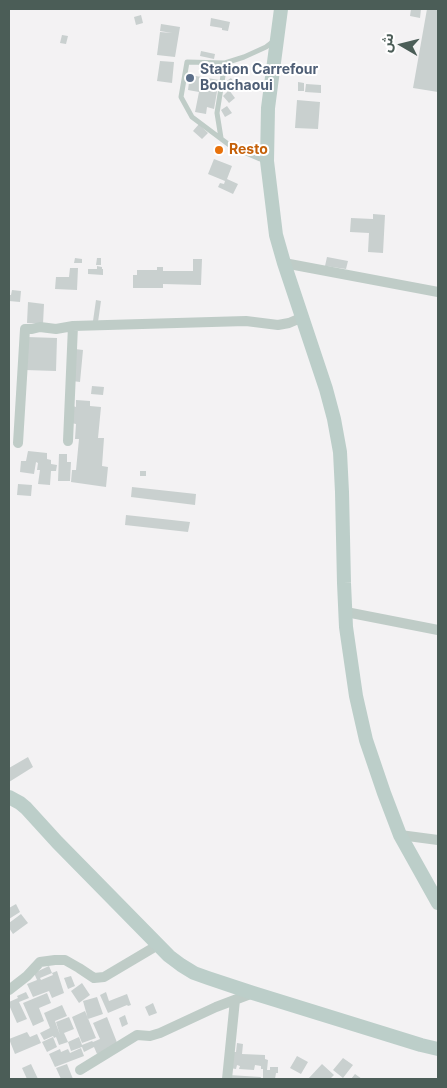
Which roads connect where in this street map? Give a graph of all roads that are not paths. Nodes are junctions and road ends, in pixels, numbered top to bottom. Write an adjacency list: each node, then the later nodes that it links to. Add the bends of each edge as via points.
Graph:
1 (281, 9): 2 (main road)
2 (278, 37): 3 (lane, via 266,47); 5 (main road, via 268,108)
3 (225, 62): 4 (lane, via 217,113); 4 (lane, via 187,62 181,97 192,118)
4 (221, 138): 5 (lane, via 232,147)
5 (267, 161): 6 (main road, via 276,235)
6 (284, 263): 7 (street); 8 (main road)
7 (438, 292)
8 (303, 317): 9 (street, via 278,324 246,321); 12 (main road, via 328,396 340,452)
9 (72, 326): 10 (street); 11 (street, via 25,329)
10 (68, 441)
11 (18, 444)
12 (346, 612): 13 (street); 15 (main road, via 350,660 366,740)
13 (438, 630)
14 (9, 797): 18 (main road, via 26,808)
15 (400, 835): 16 (street); 17 (main road)
16 (438, 840)
17 (438, 903)
18 (158, 945): 19 (street, via 104,977 94,978 64,960 40,962); 20 (main road, via 174,961 194,973)
19 (9, 990)
20 (253, 993): 21 (street); 22 (main road)
21 (235, 1000): 23 (street, via 160,1033 137,1035); 24 (street)
22 (438, 1048)
23 (80, 1070)
24 (227, 1079)

